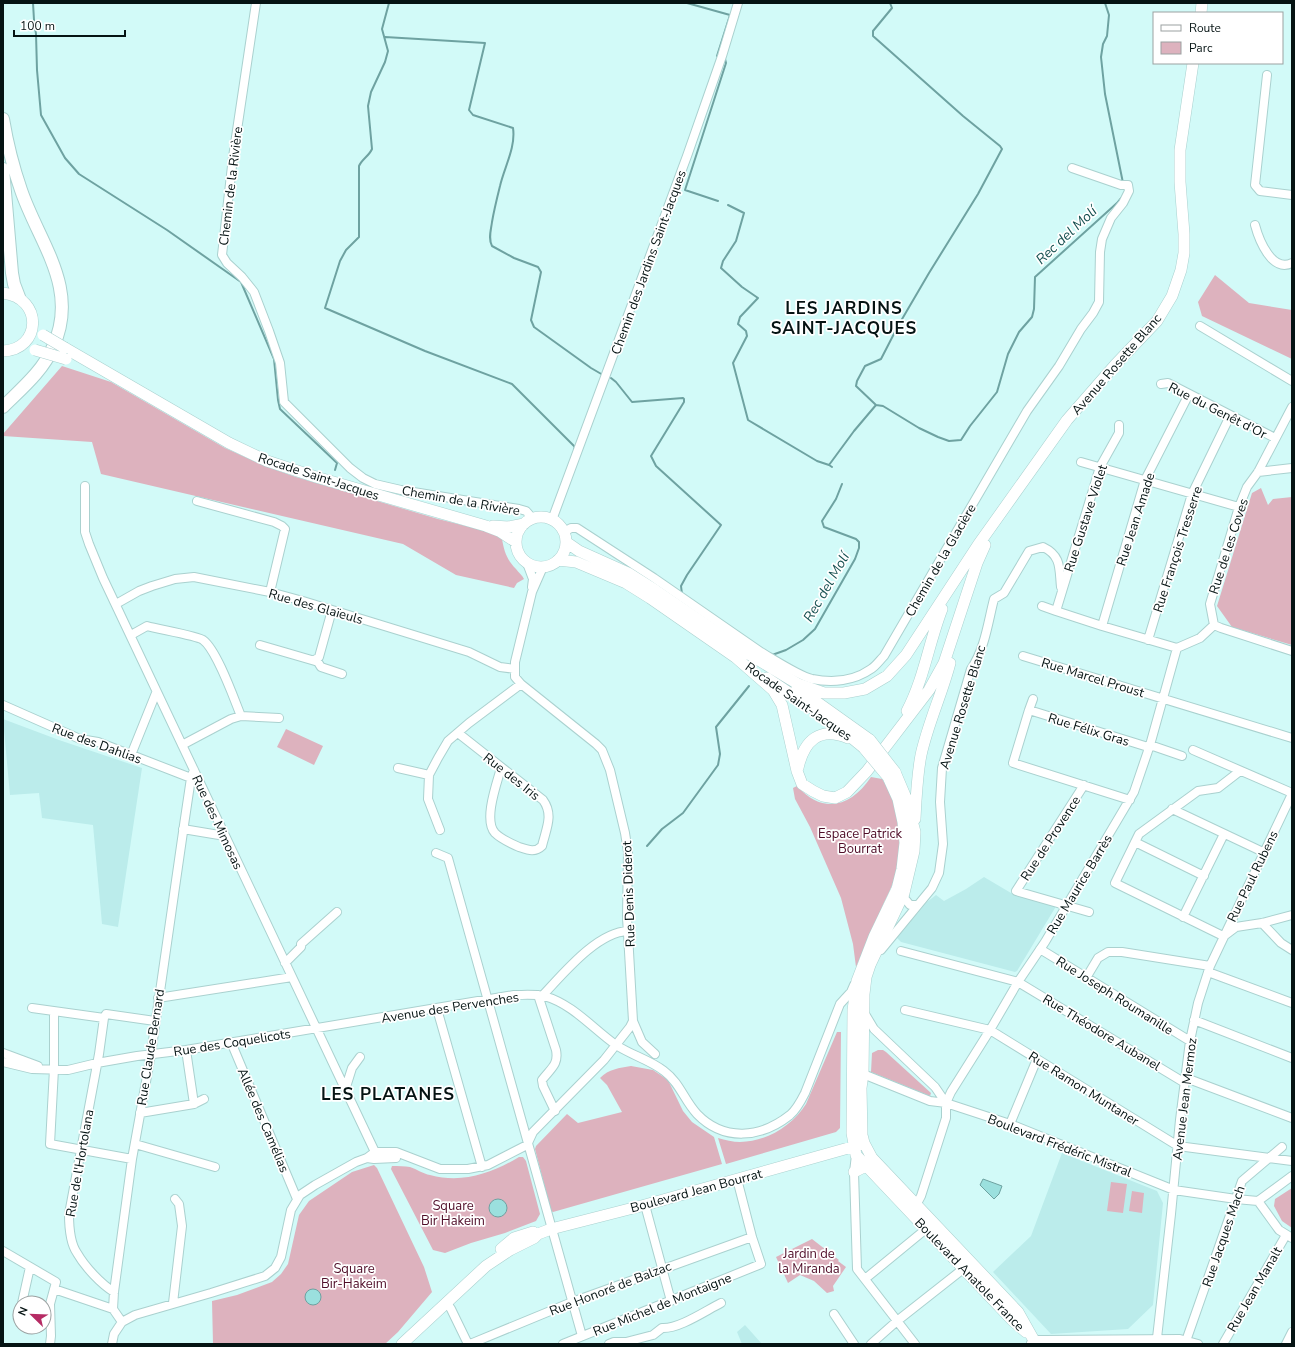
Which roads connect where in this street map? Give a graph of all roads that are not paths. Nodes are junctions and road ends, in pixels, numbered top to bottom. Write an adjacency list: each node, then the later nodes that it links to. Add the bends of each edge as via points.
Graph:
1 (256, 3): 37 (street, Chemin de la Rivière, via 233,157 222,255 254,292 280,363 284,402 350,468 375,484 520,509 526,511)
2 (738, 3): 36 (street, Chemin des Jardins Saint-Jacques, via 687,156)
3 (1193, 64): 34 (main road, Avenue Rosette Blanc, via 1180,150 1184,252 1174,291 1157,321 1067,420)
4 (1267, 75): 8 (street, via 1255,185 1260,191)
5 (3, 119): 21 (highway, via 21,190 54,264 63,308 61,327 53,348 37,372)
6 (1072, 168): 39 (street, Chemin de la Glacière, via 1128,185 1129,191 1111,218 1102,239 1099,302 1027,411 884,656 871,669 855,678 835,682 811,679 760,652 577,528 571,528)
7 (3, 169): 12 (highway, via 12,273)
8 (1292, 195)
9 (1255, 225): 10 (street, via 1259,240 1274,261 1281,265)
10 (1292, 262)
11 (3, 293): 12 (main road)
12 (19, 297): 13 (main road, via 30,309)
13 (33, 325): 15 (main road, via 27,340); 17 (main road, bridge)
14 (1200, 326): 18 (street)
15 (14, 349): 16 (main road); 17 (main road, bridge, via 28,348)
16 (3, 351)
17 (65, 354): 38 (main road, Rocade Saint-Jacques, via 267,461 330,482)
18 (1292, 381)
19 (1161, 384): 20 (street, Rue du Genêt d'Or, via 1168,383)
20 (1188, 394): 23 (street, Rue du Genêt d'Or); 30 (street, Rue Jean Amade)
21 (3, 407)
22 (1292, 407): 25 (street, Rue de les Coves)
23 (1230, 416): 25 (street, Rue du Genêt d'Or); 32 (street, Rue François Tresserre)
24 (1119, 425): 27 (street, Rue Gustave Violet, via 1119,433)
25 (1275, 438): 29 (street, Rue de les Coves)
26 (1081, 462): 27 (street)
27 (1100, 467): 30 (street); 45 (street, Rue Gustave Violet)
28 (1292, 468): 29 (street)
29 (1258, 472): 35 (street, Rue de les Coves, via 1247,488)
30 (1145, 480): 32 (street); 54 (street, Rue Jean Amade)
31 (85, 486): 48 (street, Rue des Mimosas, via 85,532 97,565)
32 (1192, 494): 35 (street); 56 (street, Rue François Tresserre)
33 (197, 501): 46 (street, via 274,522 285,529)
34 (1006, 507): 44 (main road); 52 (main road, via 977,563)
35 (1239, 507): 53 (street, Rue de les Coves, via 1210,604)
36 (552, 520): 37 (main road, via 546,518); 39 (main road, via 561,527)
37 (529, 521): 38 (main road, via 508,527); 40 (main road, via 517,536)
38 (486, 526): 40 (main road)
39 (565, 537): 41 (main road, via 562,555); 60 (main road, Rocade Saint-Jacques, via 579,551 628,573)
40 (516, 542): 42 (main road, via 521,557)
41 (558, 560): 43 (main road); 61 (main road, Rocade Saint-Jacques, via 576,562 626,583)
42 (527, 563): 43 (main road); 47 (street, via 533,579)
43 (543, 567): 47 (street)
44 (951, 588): 60 (main road, via 906,655 887,676 865,689 824,693 798,684); 76 (main road, via 934,629 919,684)
45 (1062, 590): 51 (street, Rue Gustave Violet); 105 (street, Avenue Rosette Blanc, via 1056,555 1043,546 1029,551 1004,593 994,599 982,646 971,669 942,768 940,802 943,844 939,873 932,888)
46 (270, 592): 48 (street, Rue des Glaïeuls, via 194,577 174,579 152,586); 50 (street, Rue des Glaïeuls)
47 (532, 592): 64 (street)
48 (116, 604): 55 (street, Rue des Mimosas)
49 (1042, 606): 51 (street)
50 (332, 610): 63 (street, via 319,658); 64 (street, Rue des Glaïeuls, via 469,652 500,667)
51 (1056, 611): 54 (street)
52 (960, 616): 76 (main road, via 944,663 929,690); 97 (main road, via 949,666 921,756)
53 (1214, 625): 58 (street, via 1200,638); 59 (street)
54 (1102, 626): 56 (street)
55 (131, 635): 67 (street, Rue des Mimosas); 72 (street, via 147,626 203,640 222,670)
56 (1148, 640): 58 (street)
57 (260, 645): 63 (street)
58 (1177, 648): 68 (street, Rue Maurice Barrès)
59 (1292, 651)
60 (747, 653): 77 (main road, Rocade Saint-Jacques, via 837,715)
61 (733, 655): 77 (main road, Rocade Saint-Jacques); 86 (main road, via 773,690 782,705)
62 (1023, 656): 68 (street, Rue Marcel Proust)
63 (316, 659): 65 (street, via 321,667)
64 (515, 669): 66 (street, Rue Denis Diderot, via 515,676)
65 (342, 674)
66 (521, 684): 74 (street); 112 (street, Rue Denis Diderot, via 602,750 610,770 626,833)
67 (156, 693): 78 (street, Rue des Mimosas); 81 (street)
68 (1162, 698): 75 (street, Rue Marcel Proust); 79 (street, Rue Maurice Barrès)
69 (1032, 699): 71 (street)
70 (3, 705): 81 (street, Rue des Dahlias, via 80,739 98,742)
71 (1029, 710): 79 (street, Rue Félix Gras); 91 (street, via 1013,763)
72 (241, 716): 73 (street); 78 (street)
73 (280, 718)
74 (458, 733): 84 (street, Rue des Iris); 89 (street, via 448,741)
75 (1292, 738)
76 (893, 739): 86 (main road, via 848,792 834,798 823,796 802,784)
77 (866, 744): 86 (main road, via 837,734 825,734 811,740 803,749); 88 (main road, Rocade Saint-Jacques, bridge)
78 (182, 745): 85 (street, Rue des Mimosas)
79 (1149, 746): 82 (street, Rue Félix Gras); 93 (street, Rue Maurice Barrès)
80 (1193, 750): 87 (street)
81 (131, 755): 90 (street, Rue des Dahlias)
82 (1182, 756)
83 (398, 768): 89 (street)
84 (501, 768): 84 (street, Rue des Iris, via 493,796 491,826 496,833 513,844 531,851 538,850 542,846 550,814 547,806 543,800)
85 (194, 770): 90 (street, Rue Claude Bernard); 99 (street, Rue des Mimosas)
86 (797, 771)
87 (1240, 771): 92 (street); 94 (street, via 1218,788 1198,791)
88 (891, 774): 97 (main road, Rocade Saint-Jacques, via 906,798); 122 (main road, Rocade Saint-Jacques, via 903,822 905,842 902,870 897,889)
89 (430, 775): 96 (street, via 428,799)
90 (191, 778): 95 (street, Rue Claude Bernard)
91 (1084, 785): 93 (street); 106 (street, Rue de Provence, via 1016,891)
92 (1292, 793): 101 (street, Rue Paul Rubens)
93 (1130, 800): 106 (street, Rue Maurice Barrès)
94 (1172, 809): 98 (street); 100 (street, via 1139,834)
95 (183, 829): 99 (street); 125 (street, Rue Claude Bernard)
96 (440, 830)
97 (915, 832): 104 (main road, Rocade Saint-Jacques, via 914,851)
98 (1224, 834): 101 (street); 103 (street)
99 (225, 836): 118 (street, Rue des Mimosas)
100 (1134, 842): 103 (street); 110 (street, via 1115,883)
101 (1263, 852): 113 (street, Rue Paul Rubens)
102 (436, 853): 126 (street, via 448,858)
103 (1204, 876): 110 (street)
104 (904, 893): 105 (street, via 910,904); 117 (main road, Rocade Saint-Jacques)
105 (918, 904): 117 (street, Avenue Rosette Blanc)
106 (1067, 905): 108 (street); 114 (street, Rue Maurice Barrès)
107 (337, 912): 118 (street, via 301,944)
108 (1089, 912)
109 (1292, 915): 111 (street)
110 (1183, 917): 113 (street)
111 (1262, 924): 113 (street, via 1236,927); 115 (street)
112 (628, 931): 124 (street, via 602,941 580,956); 138 (street, Rue Denis Diderot)
113 (1223, 936): 119 (street, Avenue Jean Mermoz)
114 (1040, 949): 121 (street, Rue Joseph Roumanille); 123 (street, Rue Maurice Barrès)
115 (1292, 950)
116 (901, 951): 123 (street, Rue Théodore Aubanel)
117 (873, 961): 133 (main road, Boulevard Anatole France, via 866,977)
118 (285, 963): 120 (street, Rue des Mimosas)
119 (1209, 969): 121 (street, via 1122,952 1108,952 1098,958); 127 (street); 136 (street, Avenue Jean Mermoz)
120 (292, 977): 125 (street); 139 (street, Rue des Mimosas)
121 (1086, 978): 141 (street, Rue Joseph Roumanille)
122 (857, 979): 130 (main road, Boulevard Anatole France); 134 (street, Avenue des Pervenches, via 851,992 840,1004); 155 (main road, Boulevard Anatole France, via 858,1064)
123 (1018, 982): 140 (street, Rue Maurice Barrès); 156 (street, Rue Théodore Aubanel)
124 (540, 995): 126 (street, Avenue des Pervenches, via 514,995); 143 (street, Avenue des Pervenches, via 565,1006); 161 (street, via 558,1058 542,1080)
125 (158, 998): 137 (street, Rue Claude Bernard)
126 (487, 1000): 129 (street, Avenue des Pervenches); 166 (street)
127 (1292, 1003)
128 (32, 1008): 132 (street)
129 (437, 1009): 139 (street, Avenue des Pervenches); 180 (street)
130 (853, 1010): 134 (street, via 842,1009); 169 (main road, Boulevard Anatole France, via 852,1133)
131 (905, 1010): 140 (street, Rue Ramon Muntaner)
132 (54, 1011): 135 (street); 154 (street)
133 (865, 1014): 155 (main road, Boulevard Anatole France); 159 (street, via 874,1029 935,1087)
134 (836, 1015): 143 (street, Avenue des Pervenches, via 799,1105 790,1115 772,1126 760,1132 747,1134 713,1127 690,1106 679,1086 665,1071)
135 (104, 1018): 137 (street, via 106,1014); 152 (street, Rue de l'Hortolana)
136 (1194, 1020): 141 (street, Avenue Jean Mermoz); 149 (street)
137 (155, 1021): 146 (street, Rue Claude Bernard)
138 (633, 1021): 143 (street); 147 (street, via 642,1042)
139 (316, 1028): 142 (street, Rue des Coquelicots); 157 (street, Rue des Mimosas)
140 (990, 1030): 150 (street, Rue Ramon Muntaner); 159 (street, Rue Maurice Barrès)
141 (1190, 1041): 156 (street, Avenue Jean Mermoz)
142 (231, 1042): 144 (street, Rue des Coquelicots); 186 (street, Allée des Camélias)
143 (616, 1045): 161 (street)
144 (186, 1050): 146 (street, Rue des Coquelicots); 160 (street)
145 (3, 1053): 154 (street, Rue des Coquelicots)
146 (151, 1054): 152 (street, Rue des Coquelicots); 162 (street, Rue Claude Bernard)
147 (655, 1054)
148 (360, 1057): 157 (street, via 352,1068)
149 (1292, 1058)
150 (1037, 1059): 164 (street); 167 (street, Rue Ramon Muntaner)
151 (7, 1063): 153 (street, Rue des Coquelicots); 154 (street, Rue des Coquelicots, via 32,1069)
152 (97, 1063): 154 (street, Rue des Coquelicots, via 68,1070); 170 (street, Rue de l'Hortolana)
153 (3, 1068)
154 (54, 1069): 170 (street, via 50,1144)
155 (863, 1074): 159 (street, Boulevard Frédéric Mistral, via 930,1101); 169 (main road, Boulevard Anatole France, via 862,1135)
156 (1186, 1081): 163 (street, Rue Théodore Aubanel); 167 (street, Avenue Jean Mermoz)
157 (346, 1087): 171 (street, Rue des Mimosas)
158 (204, 1099): 160 (street)
159 (946, 1103): 164 (street, Boulevard Frédéric Mistral); 190 (street, via 946,1118 921,1196)
160 (194, 1104): 162 (street)
161 (555, 1110): 166 (street, via 533,1132)
162 (140, 1113): 165 (street, Rue Claude Bernard)
163 (1292, 1118)
164 (1010, 1124): 184 (street, Boulevard Frédéric Mistral)
165 (134, 1144): 174 (street, Rue Claude Bernard); 179 (street)
166 (527, 1145): 180 (street); 191 (street)
167 (1178, 1146): 173 (street); 184 (street, Avenue Jean Mermoz)
168 (1282, 1147): 173 (street, Rue Jacques Mach)
169 (858, 1148): 177 (main road, Boulevard Anatole France, via 871,1156); 178 (main road, Boulevard Anatole France); 181 (street); 183 (main road, Boulevard Jean Bourrat)
170 (82, 1150): 174 (street); 201 (street, Rue de l'Hortolana, via 69,1214 69,1227 76,1253 103,1285)
171 (375, 1152): 172 (street); 175 (street, via 396,1152)
172 (367, 1158): 175 (street); 186 (street, via 315,1185)
173 (1268, 1158): 176 (street); 187 (street, Rue Jacques Mach, via 1242,1181)
174 (132, 1159): 201 (street, Rue Claude Bernard)
175 (413, 1159): 180 (street, via 446,1169)
176 (1292, 1161)
177 (878, 1165): 178 (main road); 190 (main road, Boulevard Anatole France)
178 (866, 1166): 181 (main road); 190 (main road, Boulevard Anatole France)
179 (214, 1167)
180 (482, 1167)
181 (854, 1172): 199 (street, via 858,1269)
182 (1292, 1176): 188 (street)
183 (737, 1179): 189 (main road, Boulevard Jean Bourrat); 194 (street)
184 (1174, 1190): 187 (street, Boulevard Frédéric Mistral); 216 (street, Avenue Jean Mermoz)
185 (174, 1199): 207 (street, via 179,1204 182,1226)
186 (297, 1199): 207 (street, via 291,1210 281,1257 275,1268 260,1279)
187 (1236, 1199): 188 (street, Boulevard Frédéric Mistral); 214 (street, Rue Jacques Mach)
188 (1258, 1200): 193 (street, via 1276,1227)
189 (645, 1205): 191 (main road, Boulevard Jean Bourrat); 197 (street)
190 (914, 1210): 192 (main road, Boulevard Anatole France); 215 (main road, Boulevard Anatole France, via 1018,1312)
191 (551, 1229): 204 (street); 205 (main road, Boulevard Jean Bourrat, via 514,1238 492,1256 486,1266)
192 (926, 1229): 198 (main road, Boulevard Anatole France); 199 (street)
193 (1289, 1236): 228 (street, Rue Jean Manalt)
194 (752, 1237): 197 (street, Rue Honoré de Balzac); 203 (street, Rue Michel de Montaigne, via 761,1264)
195 (3, 1251): 196 (street)
196 (30, 1267): 200 (street, via 56,1282); 202 (street)
197 (662, 1269): 203 (street); 204 (street, Rue Honoré de Balzac)
198 (963, 1269): 210 (street); 215 (main road, Boulevard Anatole France)
199 (865, 1279): 210 (street)
200 (54, 1289): 208 (street); 219 (street, via 50,1304)
201 (114, 1292): 208 (street, Rue Claude Bernard)
202 (24, 1295)
203 (671, 1301): 213 (street, Rue Michel de Montaigne)
204 (572, 1302): 213 (street); 221 (street, Rue Honoré de Balzac)
205 (447, 1303): 217 (main road, Boulevard Jean Bourrat); 221 (street)
206 (721, 1303): 223 (street, via 683,1322 662,1328 653,1335)
207 (173, 1304): 211 (street, via 135,1315)
208 (113, 1309): 211 (street)
209 (834, 1314): 224 (street)
210 (897, 1321): 225 (street); 226 (street)
211 (122, 1322): 220 (street, via 114,1334)
212 (1292, 1332): 229 (street)
213 (582, 1336): 222 (street, Rue Michel de Montaigne)
214 (1186, 1340): 216 (street); 227 (street)
215 (1033, 1341): 218 (street)
216 (1160, 1341): 218 (street)
217 (407, 1342)
218 (1102, 1342)
219 (50, 1344)
220 (112, 1344)
221 (469, 1344)
222 (563, 1344)
223 (609, 1344)
224 (854, 1344)
225 (871, 1344)
226 (915, 1344)
227 (1198, 1344)
228 (1223, 1344)
229 (1286, 1344)

